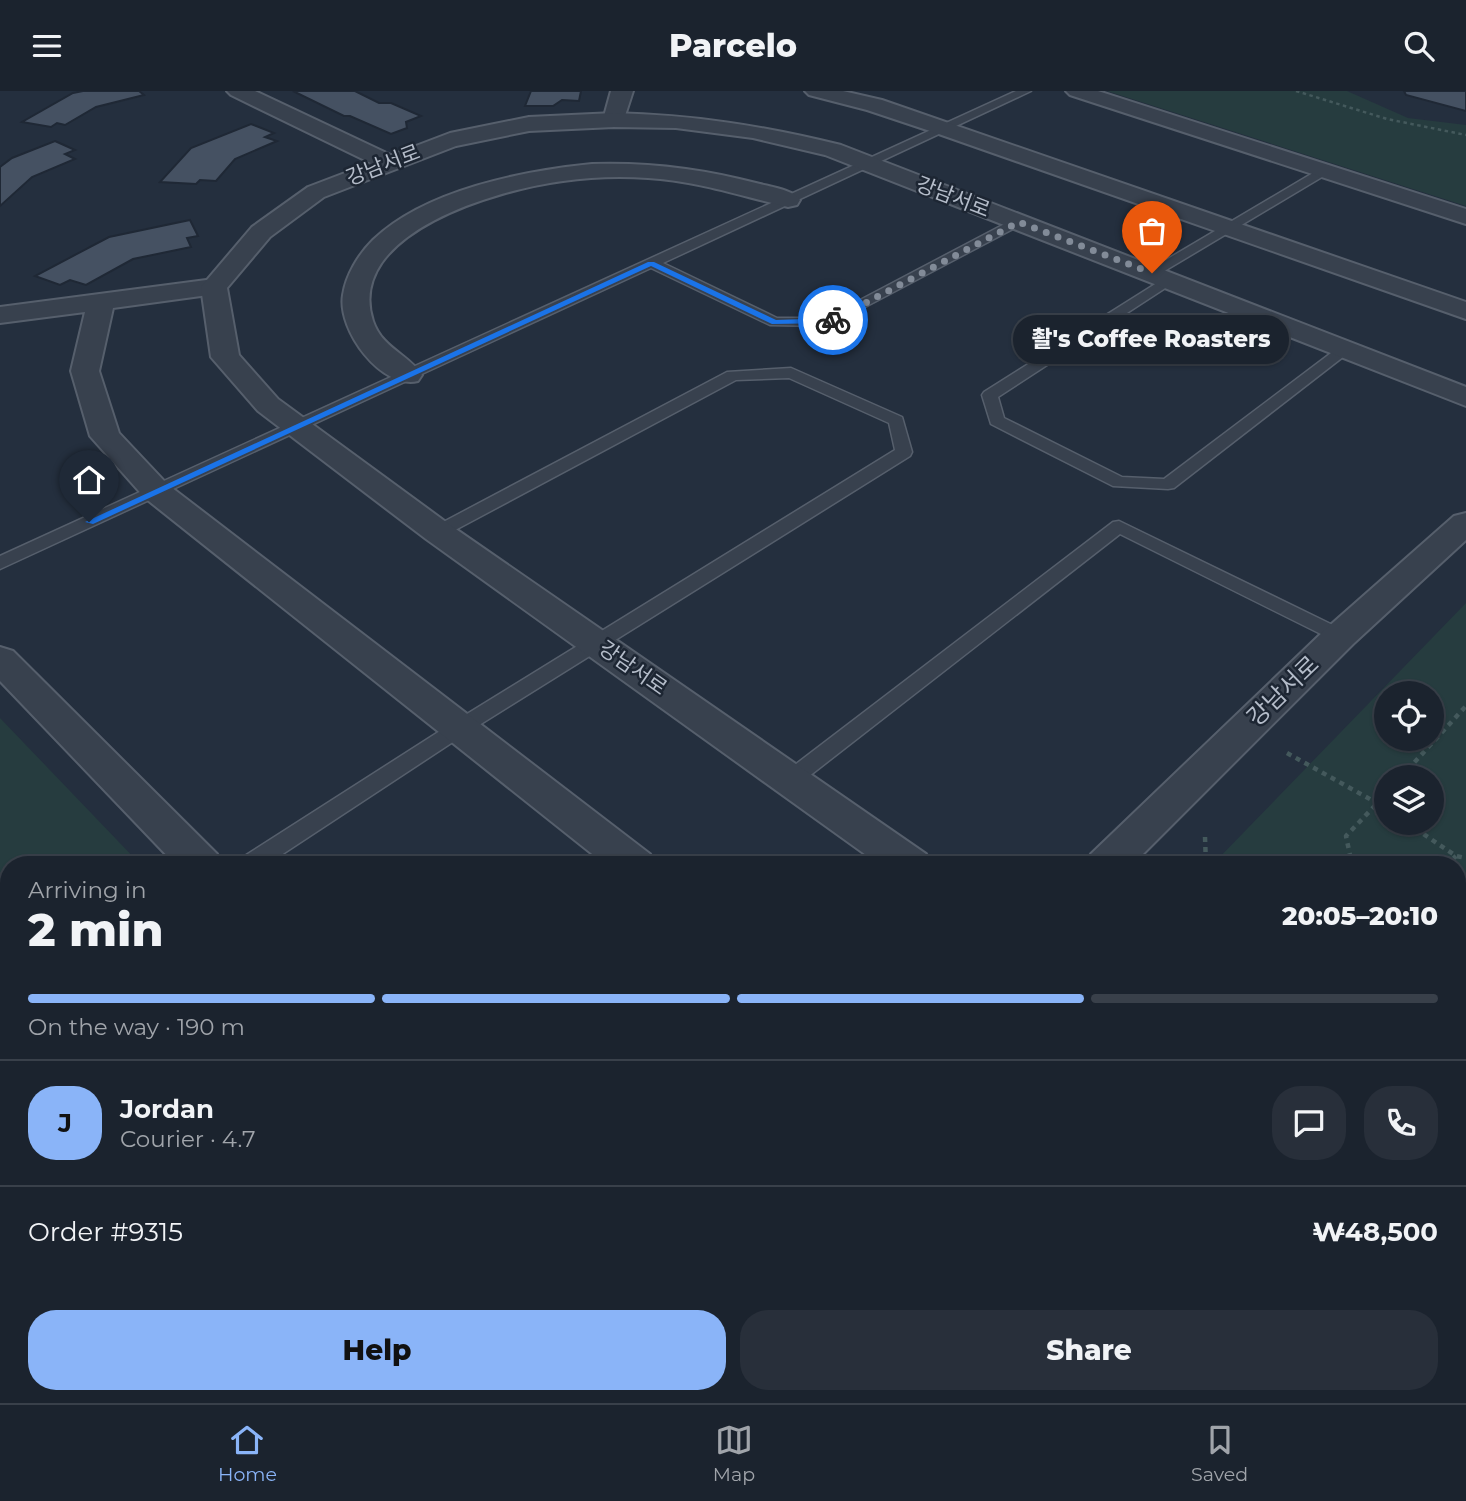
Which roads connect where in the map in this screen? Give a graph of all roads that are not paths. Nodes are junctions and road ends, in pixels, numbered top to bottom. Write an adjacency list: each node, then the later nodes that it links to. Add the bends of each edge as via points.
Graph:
1 (238, 91): 8 (street)
2 (622, 91): 6 (street)
3 (816, 91): 7 (street)
4 (1025, 91): 7 (lane)
5 (1077, 91): 10 (street)
6 (614, 120): 8 (street, 강남서로, via 529,124 450,140); 9 (street, 강남서로, via 676,121 753,131)
7 (944, 128): 9 (lane); 14 (street)
8 (387, 162): 17 (street, 강남서로, via 316,191 261,232)
9 (868, 163): 11 (lane); 13 (street, 강남서로)
10 (1322, 171): 12 (street); 14 (lane)
11 (788, 200): 15 (lane); 22 (street, via 728,181 628,170 564,174 496,187 438,208 390,237 368,262 356,287 355,311 363,333 380,354)
12 (1466, 217)
13 (1019, 222): 15 (lane, via 829,322 775,323); 16 (street, 강남서로)
14 (1229, 227): 16 (lane); 19 (street)
15 (651, 263): 22 (lane)
16 (1159, 277): 21 (street, 강남서로); 21 (lane, via 990,395 996,421 1119,482 1168,484)
17 (214, 287): 18 (street); 24 (street, 강남서로, via 225,357 268,405)
18 (101, 303): 20 (street); 25 (street, via 85,371 105,436)
19 (1466, 311)
20 (0, 315)
21 (1344, 349): 23 (street, 강남서로)
22 (408, 375): 24 (lane)
23 (1466, 397)
24 (295, 427): 25 (lane); 27 (street, 강남서로)
25 (156, 491): 28 (lane); 32 (street)
26 (1466, 523): 29 (street, 강남서로)
27 (439, 533): 30 (street, 강남서로); 30 (lane, via 733,375 791,373 896,420 905,452)
28 (0, 563)
29 (1340, 636): 33 (lane, via 1119,526); 38 (street, 강남서로)
30 (599, 643): 32 (lane); 33 (street, 강남서로)
31 (0, 659): 34 (street)
32 (461, 727): 35 (lane); 36 (street)
33 (791, 779): 37 (street, 강남서로)
34 (193, 856)
35 (262, 856)
36 (624, 856)
37 (898, 856)
38 (1115, 856)

